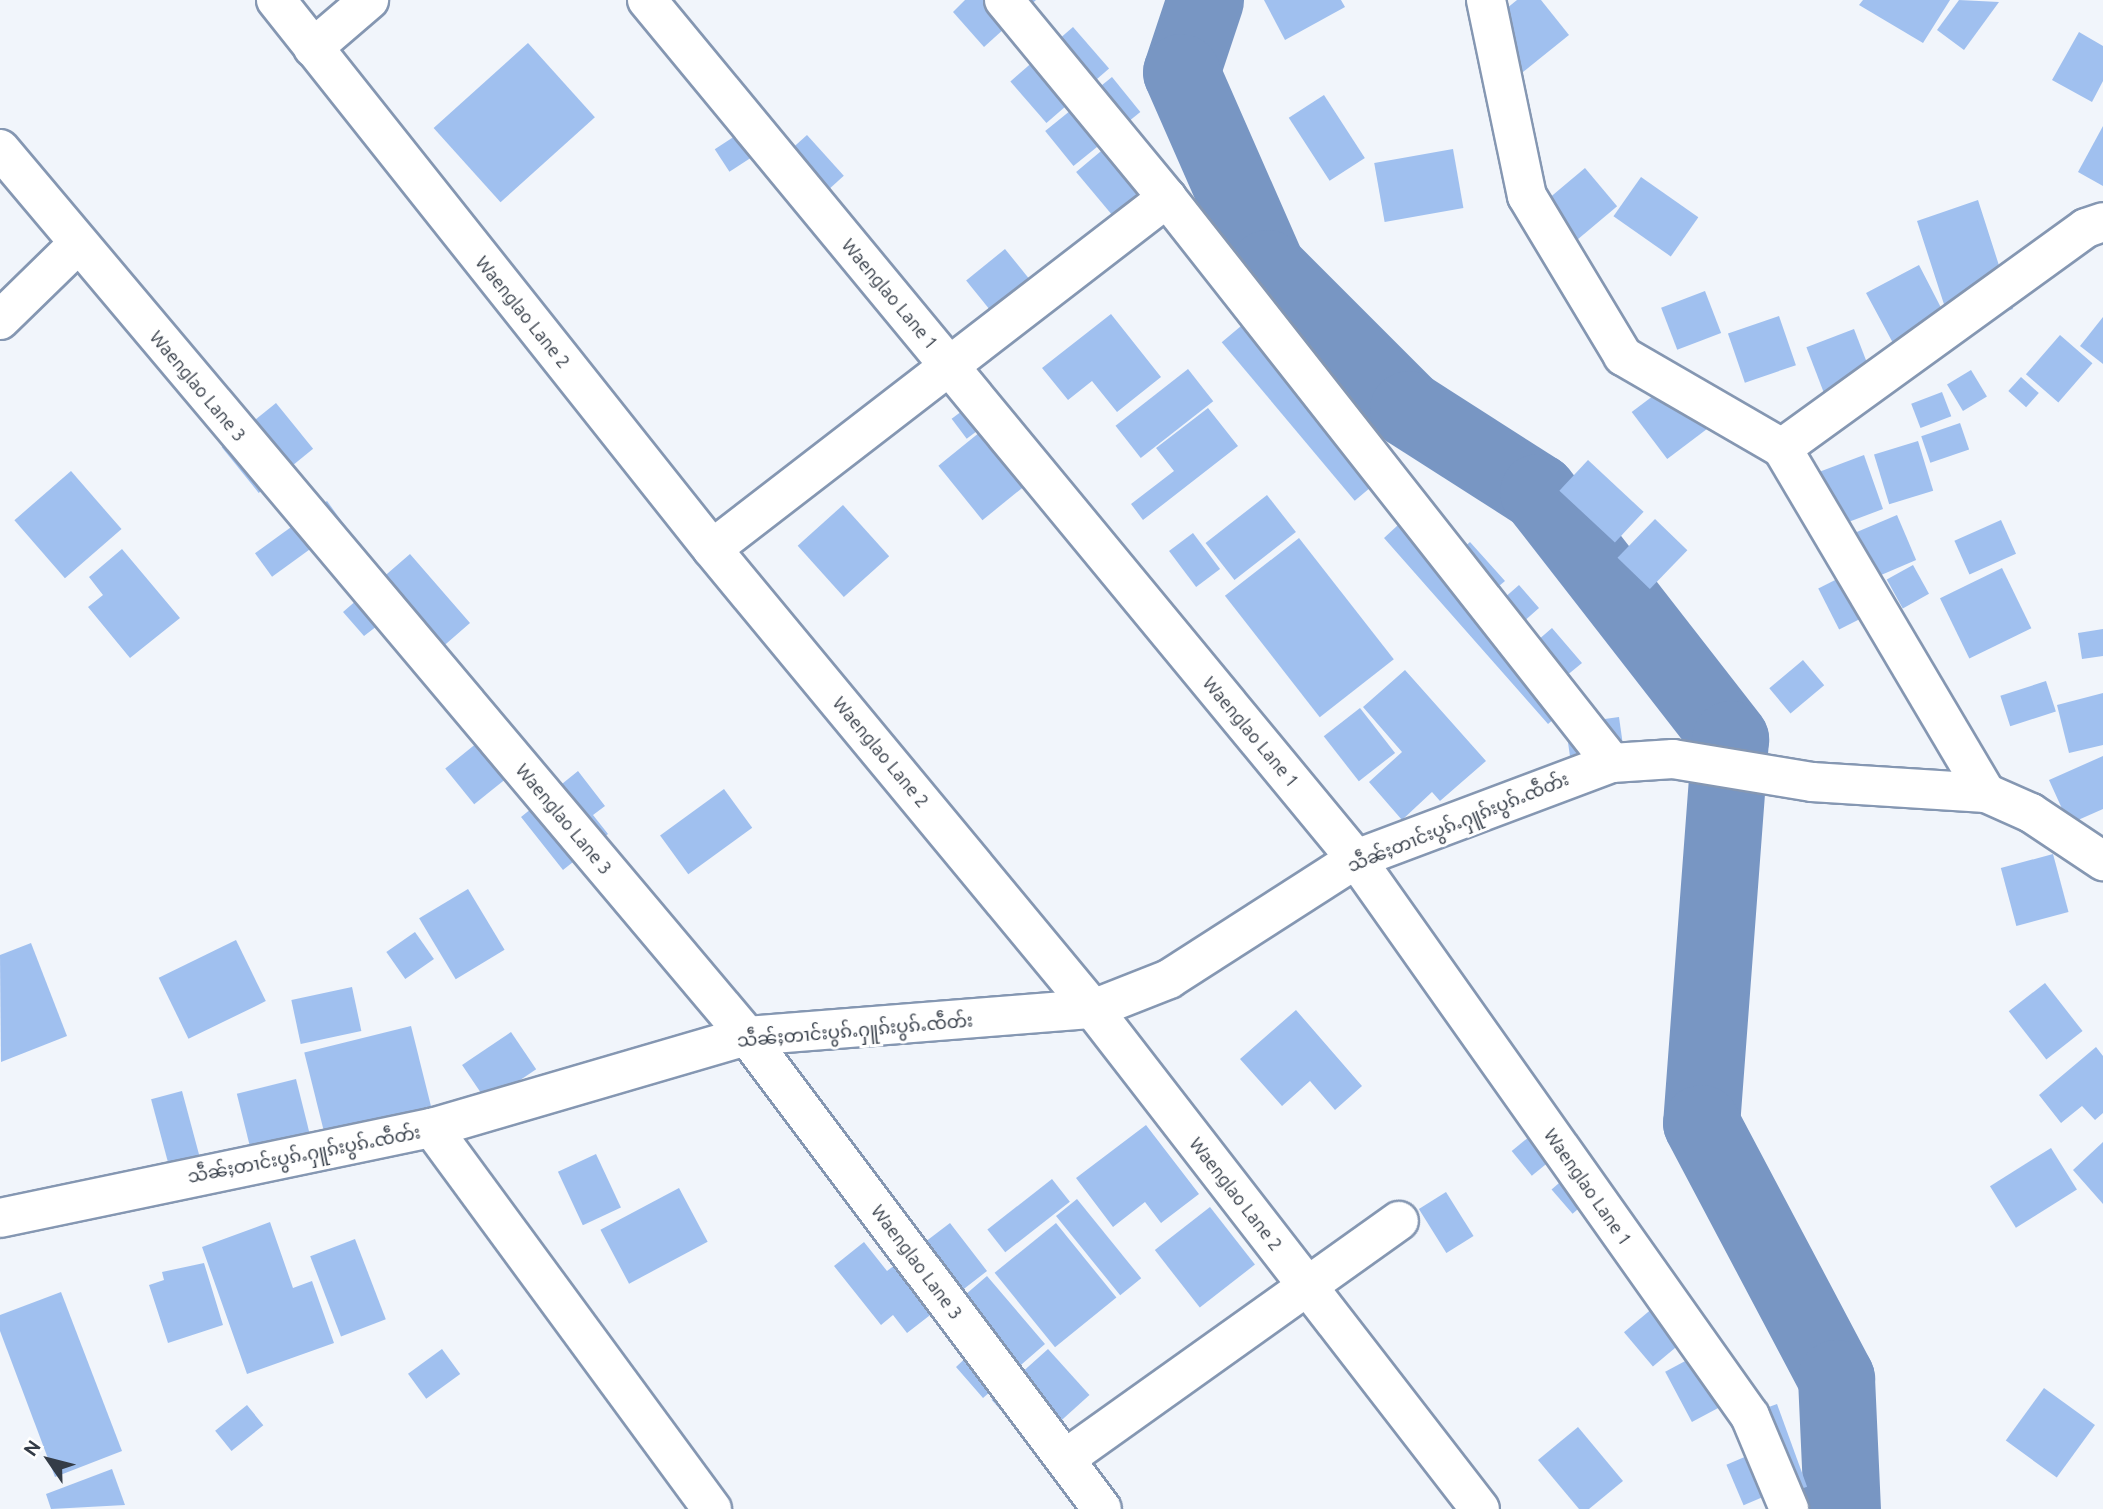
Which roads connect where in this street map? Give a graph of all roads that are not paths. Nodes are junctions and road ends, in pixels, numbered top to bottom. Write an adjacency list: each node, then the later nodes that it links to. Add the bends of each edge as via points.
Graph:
1 (276, 0): 6 (street, Waenglao Lane 2)
2 (369, 0): 6 (street)
3 (647, 0): 12 (street, Waenglao Lane 1)
4 (1004, 0): 8 (street)
5 (1486, 0): 13 (street, via 1527,196 1623,356)
6 (313, 48): 14 (street, Waenglao Lane 2)
7 (0, 149): 10 (street, Waenglao Lane 3)
8 (1167, 198): 12 (street); 15 (street)
9 (2103, 222): 13 (street, via 2086,228)
10 (78, 244): 11 (street); 20 (street, Waenglao Lane 3)
11 (0, 320)
12 (950, 367): 14 (street); 17 (street, Waenglao Lane 1)
13 (1782, 448): 16 (street)
14 (712, 549): 19 (street, Waenglao Lane 2)
15 (1612, 763): 16 (street, သဵၼ်ႈတၢင်းပွၵ်ႉႁူၵ်းပွၵ်ႉၸဵတ်း, via 1673,760 1812,782); 17 (street, သဵၼ်ႈတၢင်းပွၵ်ႉႁူၵ်းပွၵ်ႉၸဵတ်း)
16 (1986, 793): 18 (street, via 2031,813)
17 (1356, 859): 19 (street, သဵၼ်ႈတၢင်းပွၵ်ႉႁူၵ်းပွၵ်ႉၸဵတ်း, via 1169,979); 29 (street, Waenglao Lane 1, via 1750,1416)
18 (2103, 861)
19 (1093, 1009): 20 (street, သဵၼ်ႈတၢင်းပွၵ်ႉႁူၵ်းပွၵ်ႉၸဵတ်း); 24 (street, Waenglao Lane 2)
20 (747, 1036): 21 (street, သဵၼ်ႈတၢင်းပွၵ်ႉႁူၵ်းပွၵ်ႉၸဵတ်း); 25 (street, Waenglao Lane 3)
21 (432, 1128): 22 (street, သဵၼ်ႈတၢင်းပွၵ်ႉႁူၵ်းပွၵ်ႉၸဵတ်း); 26 (street)
22 (0, 1217)
23 (1399, 1222): 24 (street)
24 (1309, 1289): 25 (street); 28 (street, Waenglao Lane 2)
25 (1065, 1459): 27 (street, Waenglao Lane 3)
26 (712, 1509)
27 (1102, 1509)
28 (1480, 1509)
29 (1789, 1509)

